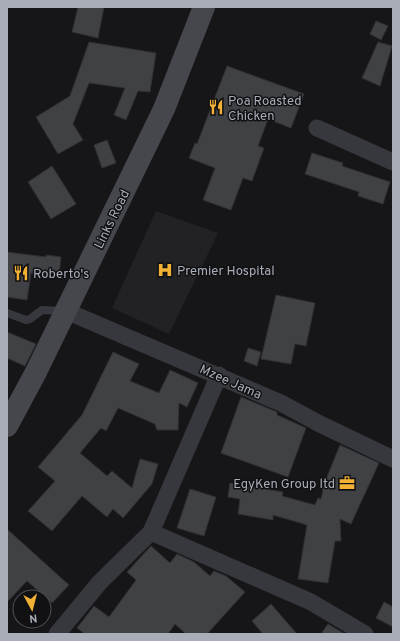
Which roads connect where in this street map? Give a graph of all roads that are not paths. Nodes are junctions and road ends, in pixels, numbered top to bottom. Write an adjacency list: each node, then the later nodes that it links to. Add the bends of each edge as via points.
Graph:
1 (204, 7): 4 (main road, Links Road, via 164,109)
2 (317, 128): 3 (street)
3 (393, 162)
4 (66, 311): 5 (lane, via 42,310 26,320); 6 (street, Mzee Jama); 7 (main road, Links Road)
5 (7, 313)
6 (219, 376): 8 (street, Mzee Jama, via 281,403); 9 (street)
7 (7, 426)
8 (393, 459)
9 (151, 532): 10 (street, via 100,582); 11 (street, via 311,602)
10 (58, 634)
11 (365, 634)

